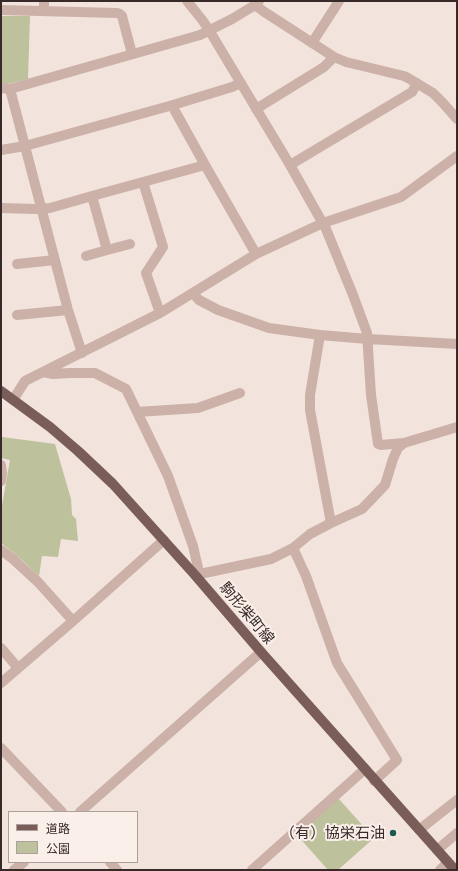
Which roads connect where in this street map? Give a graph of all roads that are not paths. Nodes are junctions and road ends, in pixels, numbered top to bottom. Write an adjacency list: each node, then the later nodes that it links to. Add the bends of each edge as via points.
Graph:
1 (187, 1): 6 (street)
2 (339, 1): 7 (street)
3 (257, 3): 6 (street); 7 (street, via 263,11)
4 (44, 6): 5 (street); 8 (street, via 120,14)
5 (1, 10)
6 (210, 30): 8 (street); 10 (street)
7 (312, 42): 9 (street)
8 (132, 54): 12 (street)
9 (334, 57): 11 (street, via 404,76); 14 (street, via 324,67)
10 (241, 83): 13 (street); 14 (street)
11 (418, 84): 15 (street, via 433,93); 20 (street, via 412,92)
12 (6, 89): 16 (street)
13 (173, 105): 16 (street); 19 (street)
14 (256, 109): 20 (street)
15 (457, 119)
16 (25, 146): 17 (street); 24 (street)
17 (1, 150)
18 (457, 156): 25 (street, via 401,197)
19 (205, 165): 21 (street); 28 (street)
20 (290, 165): 25 (street)
21 (143, 182): 22 (street); 34 (street, via 163,247 146,273)
22 (92, 196): 24 (street); 27 (street)
23 (1, 208): 24 (street)
24 (42, 209): 30 (street)
25 (323, 223): 28 (street); 37 (street)
26 (130, 244): 27 (street)
27 (107, 250): 29 (street)
28 (256, 254): 32 (street)
29 (86, 256)
30 (55, 260): 31 (street); 33 (street)
31 (17, 264)
32 (193, 293): 34 (street); 36 (street, via 199,300 218,310 256,324)
33 (68, 310): 35 (street); 39 (street)
34 (160, 313): 39 (street)
35 (17, 315)
36 (320, 335): 37 (street); 49 (street, via 310,410)
37 (368, 339): 38 (street); 46 (street, via 370,395 378,444)
38 (457, 344)
39 (82, 352): 40 (street)
40 (43, 372): 43 (street, via 25,381); 44 (street, via 95,373 126,389)
41 (1, 391): 43 (main road, 駒形柴町線)
42 (240, 393): 44 (street, via 198,408)
43 (13, 400): 50 (main road, 駒形柴町線, via 88,459)
44 (137, 412): 53 (street, via 168,476 193,546 198,568)
45 (457, 427): 46 (street)
46 (404, 444): 49 (street, via 398,448 385,485 362,509)
47 (1, 465): 48 (street)
48 (1, 481)
49 (331, 522): 51 (street)
50 (164, 540): 53 (main road, 駒形柴町線); 54 (street)
51 (293, 548): 53 (street, via 271,559); 61 (street, via 306,576 337,663 397,760)
52 (1, 550): 54 (street, via 38,582)
53 (195, 575): 56 (main road, 駒形柴町線)
54 (73, 621): 57 (street)
55 (1, 648): 57 (street)
56 (261, 652): 60 (main road, 駒形柴町線); 64 (street)
57 (18, 668): 58 (street)
58 (1, 683)
59 (1, 748): 63 (street)
60 (365, 769): 61 (main road, 駒形柴町線); 71 (street)
61 (374, 780): 65 (main road, 駒形柴町線)
62 (457, 800): 65 (street)
63 (61, 811)
64 (81, 811)
65 (419, 830): 67 (main road, 駒形柴町線)
66 (457, 833): 67 (street)
67 (437, 850): 68 (main road, 駒形柴町線)
68 (448, 862): 72 (street); 73 (main road, 駒形柴町線)
69 (23, 863): 70 (street)
70 (14, 870)
71 (252, 870)
72 (440, 870)
73 (455, 870)

